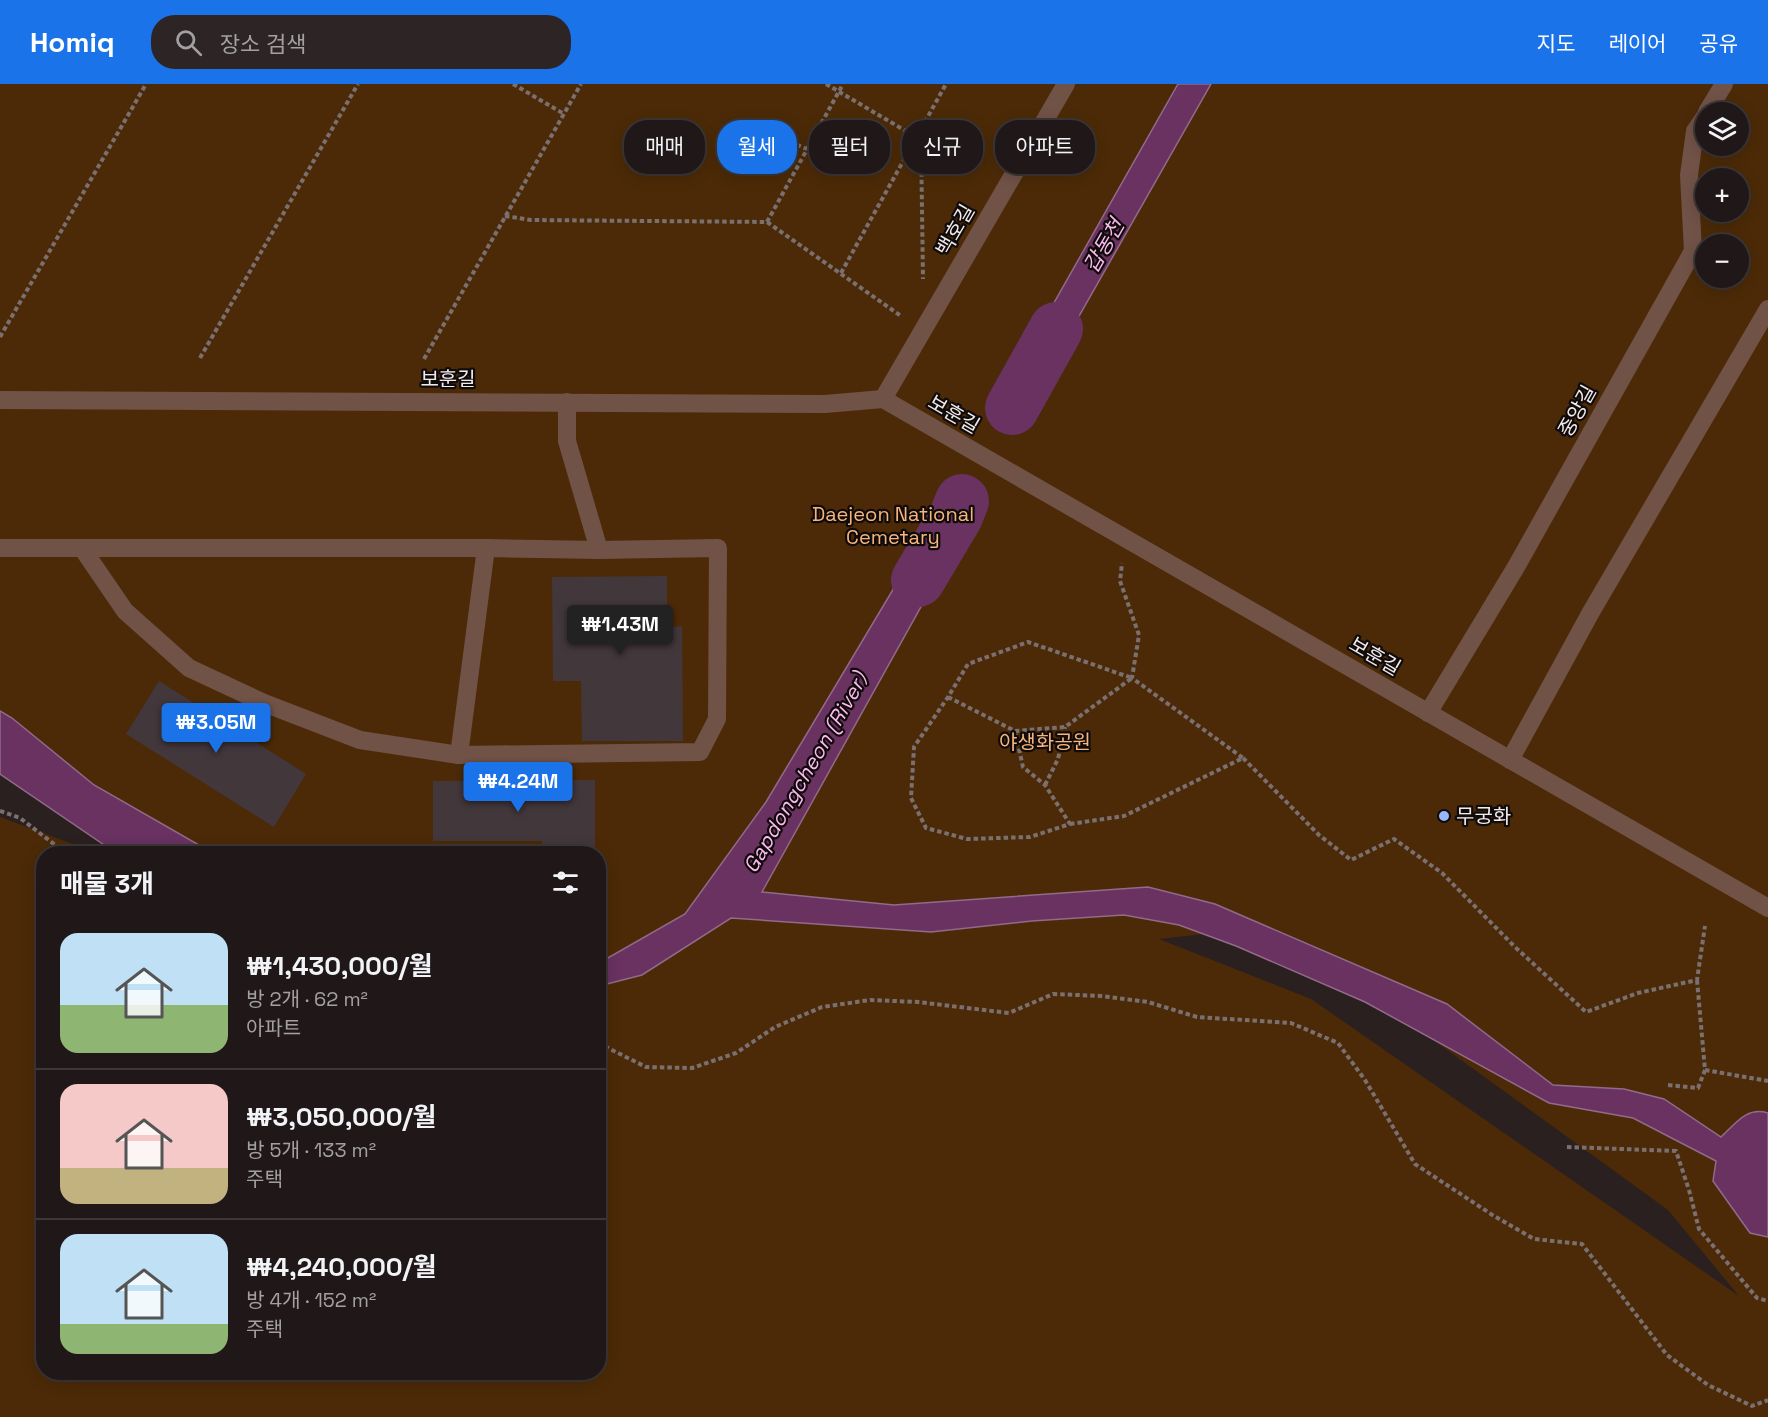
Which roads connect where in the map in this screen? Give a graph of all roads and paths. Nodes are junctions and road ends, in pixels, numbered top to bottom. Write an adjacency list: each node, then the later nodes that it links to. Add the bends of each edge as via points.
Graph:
1 (147, 84): 26 (path)
2 (358, 84): 27 (path)
3 (513, 84): 12 (path)
4 (581, 84): 12 (path)
5 (826, 84): 10 (path)
6 (843, 84): 10 (path)
7 (946, 84): 13 (path)
8 (1066, 84): 30 (lane, 백호길)
9 (1724, 84): 11 (lane, 중앙길)
10 (839, 92): 14 (path); 17 (path)
11 (1713, 102)
12 (564, 114): 20 (path)
13 (926, 120)
14 (902, 130)
15 (1695, 131): 39 (lane, 중앙길, via 1689,175 1693,251 1516,567)
16 (797, 145): 17 (path)
17 (807, 149): 21 (path)
18 (902, 163): 22 (path)
19 (921, 174): 23 (path)
20 (505, 216): 21 (path, via 531,220); 28 (path)
21 (767, 222): 22 (path)
22 (841, 273): 25 (path)
23 (922, 279)
24 (1768, 309): 44 (lane)
25 (902, 316)
26 (0, 337)
27 (201, 358)
28 (424, 359)
29 (0, 399): 31 (lane, 보훈길)
30 (883, 399): 31 (lane, 보훈길, via 825,404); 32 (lane, 보훈길)
31 (567, 402): 36 (lane, via 567,441)
32 (1125, 538): 37 (path, via 1120,581 1139,635); 39 (lane, 보훈길)
33 (0, 548): 34 (lane)
34 (82, 548): 35 (lane); 42 (lane, via 125,611 189,668 264,703 360,740)
35 (486, 548): 36 (lane); 42 (lane)
36 (599, 550): 42 (lane, via 718,548 717,719 700,752)
37 (1132, 678): 38 (path, via 1028,642 968,664); 40 (path); 43 (path)
38 (948, 697): 41 (path); 47 (path, via 914,747 910,798 926,828 967,839 1009,838 1030,837)
39 (1428, 713): 44 (lane, 보훈길)
40 (1065, 727): 41 (path); 45 (path, via 1058,759)
41 (1015, 731): 45 (path, via 1023,767)
42 (459, 755)
43 (1243, 758): 47 (path, via 1124,816); 51 (path, via 1319,835 1351,860 1394,839 1442,873 1586,1012 1638,993)
44 (1510, 760): 49 (lane, 보훈길)
45 (1045, 785): 47 (path)
46 (0, 811): 48 (path, via 20,818)
47 (1070, 824)
48 (57, 846)
49 (1768, 908)
50 (1705, 926): 51 (path)
51 (1697, 980): 53 (path)
52 (606, 1047): 58 (path, via 646,1068 692,1068 736,1053 775,1027 822,1007 870,1000 1009,1013 1053,994 1101,996 1148,1002 1197,1017 1291,1023 1338,1043 1415,1164 1534,1239 1582,1244 1667,1355 1708,1385 1752,1406)
53 (1705, 1070): 54 (path); 55 (path, via 1698,1088)
54 (1768, 1081)
55 (1668, 1085)
56 (1567, 1147): 57 (path, via 1676,1151 1699,1229 1757,1298)
57 (1768, 1301)
58 (1768, 1400)

